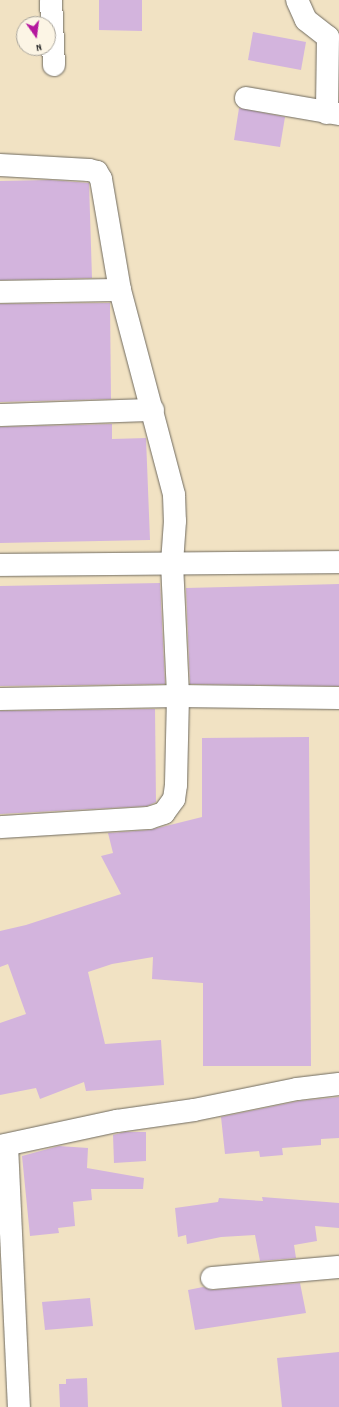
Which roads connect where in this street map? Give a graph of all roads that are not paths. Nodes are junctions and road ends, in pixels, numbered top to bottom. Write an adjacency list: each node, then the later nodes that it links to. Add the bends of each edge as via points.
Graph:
1 (51, 0): 3 (street)
2 (297, 0): 5 (street, via 306,20 328,37)
3 (54, 65)
4 (246, 98): 5 (street)
5 (333, 114)
6 (0, 165): 7 (street, via 97,172 102,179)
7 (120, 290): 8 (street); 9 (street)
8 (0, 292)
9 (153, 410): 10 (street); 12 (street, via 174,495)
10 (0, 415)
11 (339, 562): 12 (street)
12 (172, 563): 13 (street); 14 (street)
13 (0, 565)
14 (178, 696): 15 (street); 16 (street); 17 (street, via 176,785 174,799 164,813 149,818)
15 (339, 698)
16 (0, 699)
17 (0, 827)
18 (339, 1084): 19 (street, via 117,1121)
19 (4, 1146): 22 (street)
20 (339, 1267): 21 (street)
21 (212, 1278)
22 (19, 1407)

